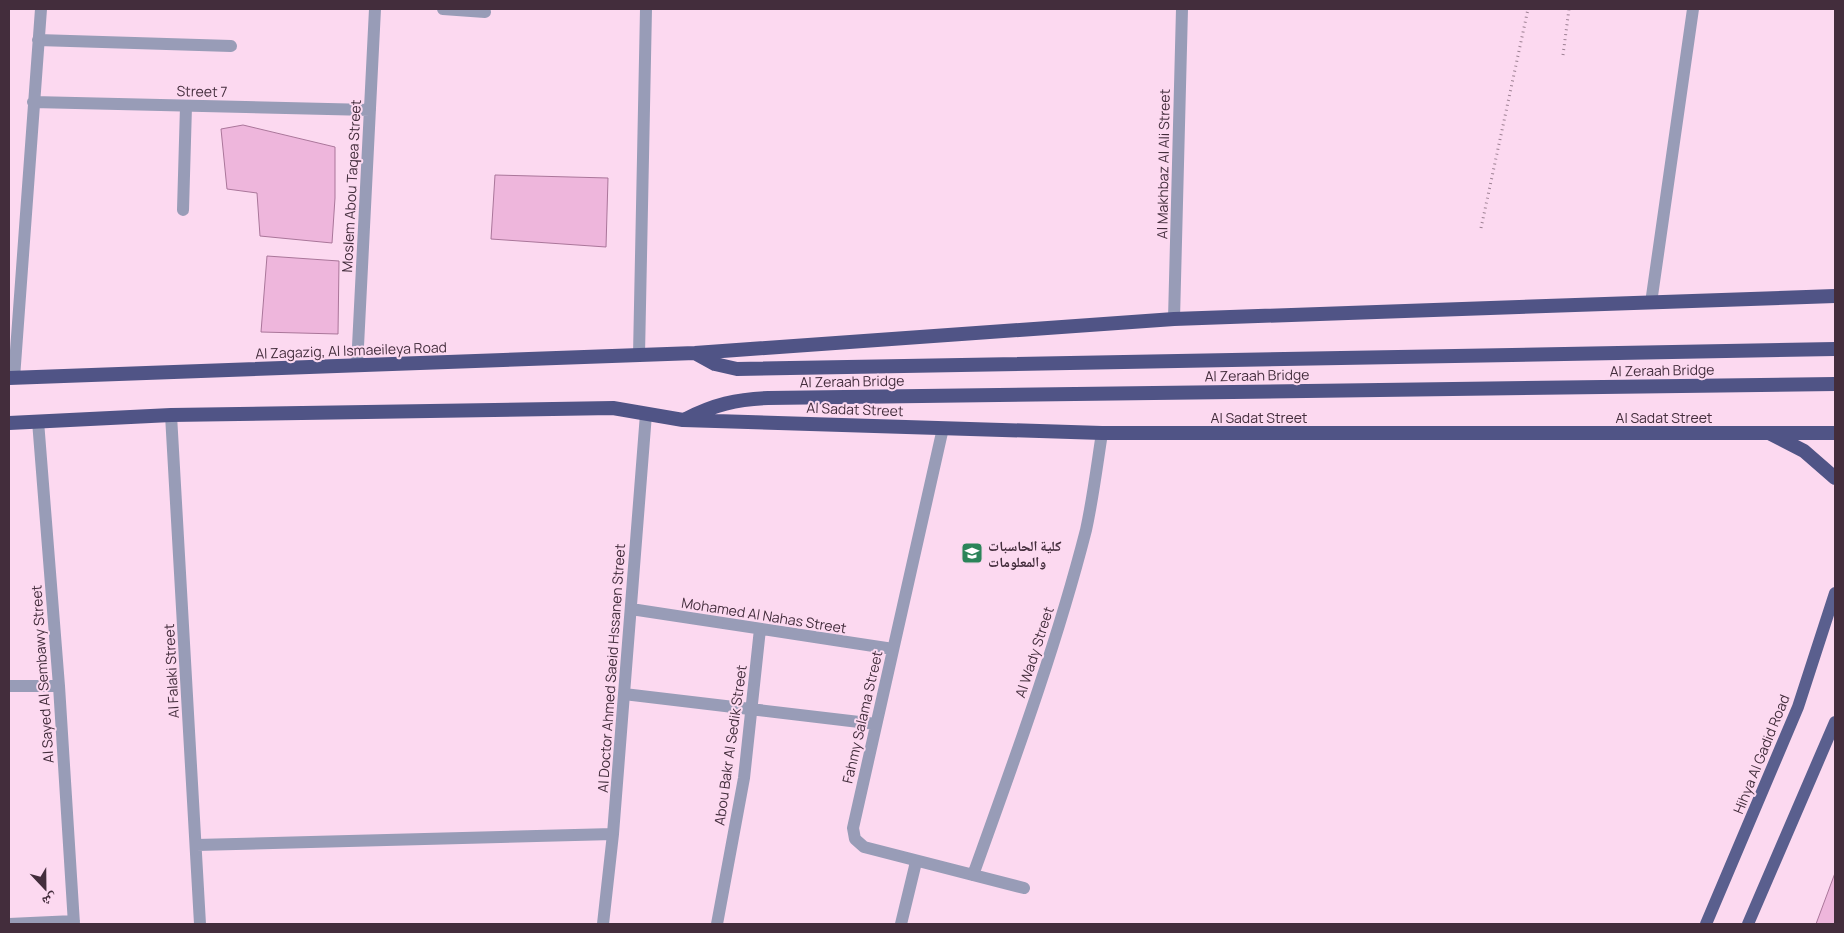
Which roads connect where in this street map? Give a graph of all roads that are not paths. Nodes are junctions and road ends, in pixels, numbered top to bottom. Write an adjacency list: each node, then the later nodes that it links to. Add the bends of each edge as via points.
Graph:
1 (41, 9): 8 (street)
2 (375, 9): 12 (street, Moslem Abou Taqea Street)
3 (443, 9): 7 (street)
4 (646, 9): 19 (street)
5 (1182, 9): 16 (street, Al Makhbaz Al Ali Street)
6 (1693, 9): 15 (street)
7 (485, 12)
8 (38, 40): 9 (street); 10 (street)
9 (231, 46)
10 (33, 102): 11 (street, Street 7); 21 (street)
11 (186, 106): 12 (street, Street 7); 13 (street)
12 (370, 110): 20 (street, Moslem Abou Taqea Street)
13 (183, 210)
14 (1835, 296): 15 (highway)
15 (1651, 303): 16 (highway)
16 (1174, 320): 18 (highway)
17 (1835, 349): 18 (highway, Al Zeraah Bridge, via 737,369 715,364)
18 (695, 353): 19 (highway, Al Zagazig, Al Ismaeileya Road)
19 (639, 354): 20 (highway, Al Zagazig, Al Ismaeileya Road)
20 (357, 366): 21 (highway, Al Zagazig, Al Ismaeileya Road)
21 (11, 378)
22 (1835, 384): 25 (highway, Al Zeraah Bridge, via 768,398 738,399 709,407)
23 (646, 414): 24 (highway, via 613,408); 25 (highway); 34 (street, Al Doctor Ahmed Saeid Hssanen Street)
24 (171, 416): 26 (highway); 44 (street, Al Falaki Street)
25 (683, 420): 28 (highway, Al Sadat Street)
26 (38, 421): 27 (highway); 38 (street, Al Sayed Al Sembawy Street)
27 (9, 423)
28 (944, 428): 29 (highway, Al Sadat Street); 36 (street, Fahmy Salama Street)
29 (1102, 433): 30 (highway, Al Sadat Street); 46 (street, Al Wady Street, via 1086,528 1061,620 1024,735)
30 (1768, 433): 31 (highway, Al Sadat Street); 32 (highway, via 1804,452)
31 (1835, 433)
32 (1835, 478)
33 (1835, 593): 54 (main road, Hihya Al Gadid Road, via 1798,707)
34 (631, 609): 35 (street, Mohamed Al Nahas Street); 39 (street, Al Doctor Ahmed Saeid Hssanen Street)
35 (760, 629): 36 (street, Mohamed Al Nahas Street); 40 (street, Abou Bakr Al Sedik Street)
36 (893, 650): 42 (street, Fahmy Salama Street)
37 (9, 686): 38 (street)
38 (59, 686): 48 (street, Al Sayed Al Sembawy Street)
39 (624, 694): 40 (street); 43 (street, Al Doctor Ahmed Saeid Hssanen Street)
40 (751, 709): 42 (street); 52 (street, Abou Bakr Al Sedik Street, via 744,778)
41 (1835, 722): 55 (main road)
42 (876, 724): 45 (street, Fahmy Salama Street, via 853,834 864,847)
43 (613, 834): 44 (street); 51 (street, Al Doctor Ahmed Saeid Hssanen Street)
44 (196, 845): 50 (street, Al Falaki Street)
45 (916, 862): 46 (street, Fahmy Salama Street); 53 (street)
46 (973, 875): 47 (street, Fahmy Salama Street)
47 (1024, 888)
48 (74, 922): 49 (street)
49 (9, 924)
50 (200, 924)
51 (603, 924)
52 (717, 924)
53 (901, 924)
54 (1706, 924)
55 (1748, 924)

